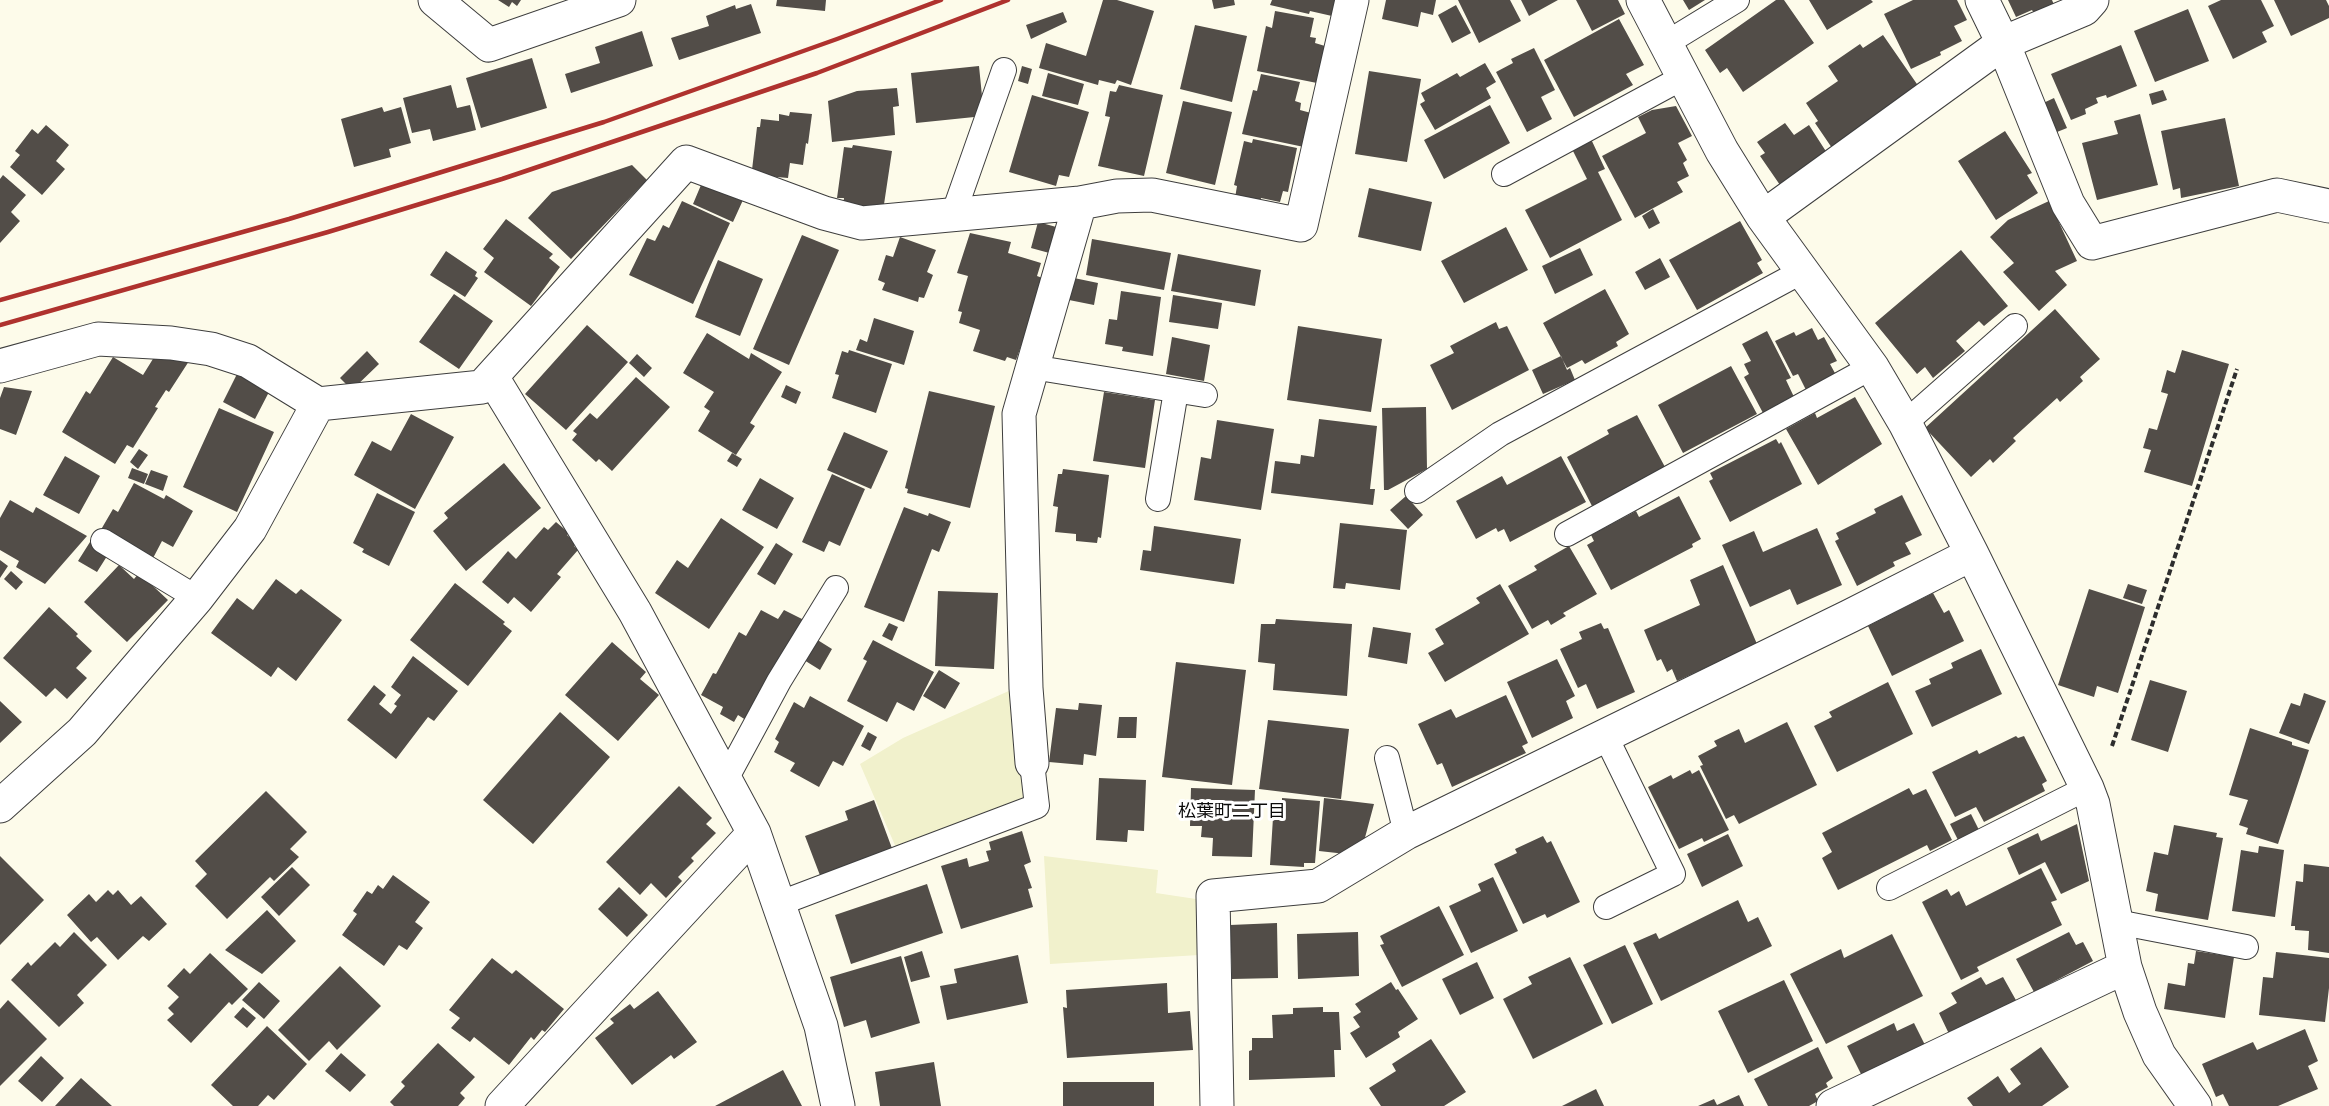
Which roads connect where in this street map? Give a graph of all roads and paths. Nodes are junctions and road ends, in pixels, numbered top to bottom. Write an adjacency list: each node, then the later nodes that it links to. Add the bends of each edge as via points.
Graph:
1 (435, 0): 2 (street, via 489,45)
2 (619, 0)
3 (1352, 0): 13 (street, via 1301,225 1152,195)
4 (1643, 0): 9 (street)
5 (1737, 0): 9 (lane)
6 (1982, 0): 8 (street)
7 (2092, 0): 8 (street, via 2084,9)
8 (2003, 43): 14 (street, via 2068,204 2092,243 2277,195); 16 (street)
9 (1665, 44): 11 (street)
10 (1004, 70): 15 (lane)
11 (1682, 78): 12 (lane); 16 (street)
12 (1504, 174)
13 (1080, 203): 15 (street); 20 (street)
14 (2329, 206)
15 (953, 215): 23 (street, via 862,223 686,162)
16 (1763, 217): 17 (street)
17 (1801, 272): 21 (street); 28 (lane, via 1500,434)
18 (2015, 326): 27 (lane)
19 (0, 366): 26 (street, via 98,339 171,343 211,349 248,361)
20 (1032, 367): 24 (lane); 38 (street, via 1018,414)
21 (1872, 367): 27 (street); 30 (lane)
22 (2237, 369): 36 (path)
23 (492, 377): 26 (street, via 482,387); 39 (street, via 635,612)
24 (1176, 391): 25 (lane); 29 (lane)
25 (1205, 395)
26 (318, 404): 34 (street, via 250,529)
27 (1905, 423): 32 (street)
28 (1417, 491)
29 (1158, 499)
30 (1567, 534)
31 (103, 541): 34 (lane)
32 (1972, 554): 35 (street); 40 (street)
33 (836, 588): 39 (lane, via 779,681)
34 (197, 598): 41 (street, via 82,732)
35 (1605, 735): 43 (street); 46 (lane, via 1673,874)
36 (2112, 748)
37 (1387, 758): 43 (lane)
38 (1032, 763): 45 (lane, via 1037,806)
39 (725, 781): 42 (street)
40 (2087, 788): 44 (lane); 47 (street)
41 (0, 806)
42 (754, 833): 45 (street); 50 (street)
43 (1406, 833): 52 (street, via 1318,886 1213,896)
44 (1889, 888)
45 (778, 904): 51 (street, via 821,1026)
46 (1606, 907)
47 (2117, 922): 48 (lane); 49 (street)
48 (2246, 947)
49 (2126, 967): 53 (street); 54 (street, via 2140,1012 2160,1055)
50 (502, 1106)
51 (838, 1106)
52 (1217, 1106)
53 (1833, 1106)
54 (2195, 1106)

